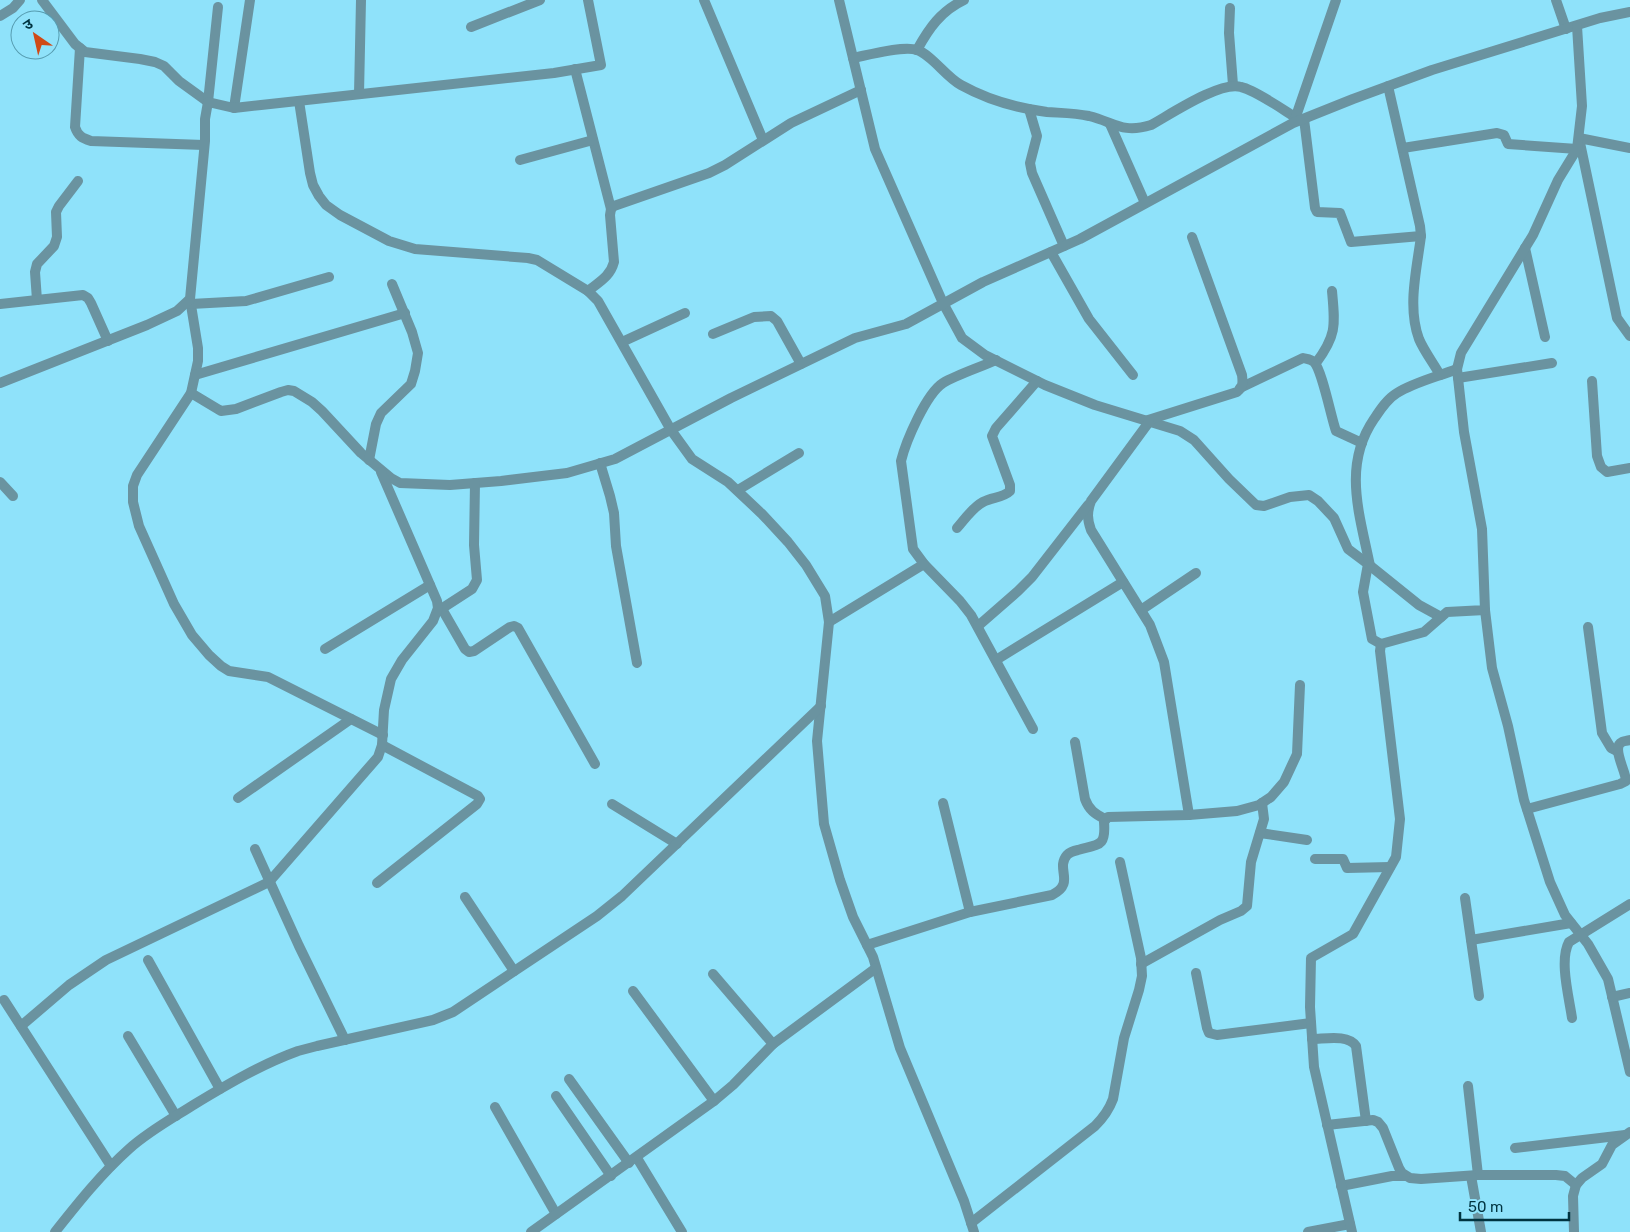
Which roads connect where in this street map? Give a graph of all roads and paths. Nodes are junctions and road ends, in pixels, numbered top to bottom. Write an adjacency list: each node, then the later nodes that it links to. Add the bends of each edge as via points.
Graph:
1 (20, 0): 15 (street)
2 (42, 0): 19 (street)
3 (250, 0): 29 (street)
4 (361, 0): 26 (street)
5 (540, 0): 17 (street)
6 (588, 0): 22 (street, via 601,65)
7 (704, 0): 35 (street)
8 (840, 0): 21 (street)
9 (964, 0): 20 (street, via 937,19)
10 (1336, 0): 31 (street)
11 (1556, 0): 18 (street)
12 (218, 7): 28 (street)
13 (1230, 8): 23 (street)
14 (1630, 12): 16 (street)
15 (0, 16)
16 (1577, 26): 18 (street); 33 (street, via 1582,106)
17 (471, 27)
18 (1566, 29): 24 (street)
19 (80, 48): 28 (street, via 85,52 155,62); 36 (street, via 74,127 82,138)
20 (917, 50): 21 (street, via 906,48); 30 (street, via 958,84 993,100)
21 (853, 58): 25 (street)
22 (575, 70): 26 (street); 34 (street)
23 (1233, 85): 31 (street, via 1244,87); 32 (street, via 1216,90 1151,126 1130,129)
24 (1388, 86): 31 (street); 37 (street)
25 (861, 90): 35 (street, via 791,122); 55 (street, via 875,149)
26 (359, 94): 27 (street)
27 (299, 101): 29 (street); 51 (street, via 313,185 326,205 340,215 389,241 414,249 537,260)
28 (208, 102): 29 (street); 36 (street)
29 (234, 108)
30 (1029, 109): 32 (street, via 1089,116); 46 (street, via 1037,136 1030,163 1032,173)
31 (1297, 120): 42 (street); 44 (street, via 1317,212 1340,213 1351,242)
32 (1110, 124): 42 (street)
33 (1579, 138): 38 (street); 39 (street); 60 (street, via 1617,318)
34 (594, 140): 40 (street); 43 (street)
35 (763, 140): 43 (street, via 709,173)
36 (204, 145): 54 (street)
37 (1403, 148): 39 (street, via 1497,133 1504,135 1508,144); 44 (street)
38 (1630, 148)
39 (1577, 149): 47 (street)
40 (520, 160)
41 (78, 181): 53 (street, via 56,212 54,246 37,264)
42 (1145, 203): 46 (street)
43 (611, 209): 51 (street, via 614,262 609,275)
44 (1421, 236): 71 (street, via 1414,290 1415,326)
45 (1192, 237): 75 (street, via 1242,375)
46 (1064, 246): 48 (street)
47 (1525, 248): 61 (street); 68 (street, via 1461,353)
48 (1051, 252): 55 (street); 70 (street, via 1089,319)
49 (329, 277): 54 (street, via 246,301)
50 (392, 284): 57 (street)
51 (588, 291): 63 (street, via 598,301)
52 (1332, 291): 65 (street, via 1335,325 1326,350)
53 (37, 300): 56 (street); 62 (street, via 83,295 88,298)
54 (190, 302): 62 (street, via 147,326); 69 (street, via 198,348)
55 (943, 303): 64 (street, via 962,338); 67 (street, via 906,324 855,338)
56 (0, 304)
57 (404, 313): 69 (street); 81 (street, via 418,353 415,371 411,384 381,414)
58 (685, 313): 63 (street)
59 (713, 334): 67 (street, via 754,317 771,316)
60 (1630, 336)
61 (1545, 337)
62 (108, 341): 74 (street)
63 (622, 342): 78 (street)
64 (996, 360): 72 (street); 91 (street, via 943,383 934,391 904,451 901,461 913,549)
65 (1316, 363): 75 (street, via 1303,358); 79 (street, via 1336,431)
66 (1552, 363): 68 (street)
67 (801, 364): 78 (street)
68 (1457, 374): 71 (street); 98 (street, via 1482,529)
69 (195, 375): 76 (street)
70 (1133, 375)
71 (1440, 376): 79 (street, via 1395,394 1380,409)
72 (1037, 381): 77 (street); 90 (street, via 992,436 1010,491 974,508)
73 (1592, 381): 83 (street, via 1597,456 1601,467 1607,472)
74 (0, 384)
75 (1240, 388): 77 (street, via 1237,392)
76 (191, 393): 81 (street, via 221,410 236,409 281,392 294,391 322,411); 109 (street, via 133,486 139,526 174,604 192,635 221,666 229,671 268,677)
77 (1147, 422): 89 (street); 92 (street, via 1194,440 1256,505 1309,496 1318,501 1334,518 1348,549)
78 (671, 430): 82 (street, via 615,459); 87 (street, via 692,459)
79 (1362, 443): 92 (street, via 1355,473 1356,491)
80 (799, 453): 87 (street)
81 (369, 460): 84 (street)
82 (600, 463): 86 (street, via 567,473); 106 (street, via 614,513 616,546)
83 (1630, 468)
84 (381, 471): 86 (street, via 400,483); 95 (street)
85 (0, 482): 88 (street)
86 (475, 483): 96 (street, via 477,580 472,589)
87 (738, 490): 100 (street, via 788,542 806,566 825,596)
88 (13, 496)
89 (1090, 501): 94 (street, via 1087,520 1091,530); 101 (street, via 1032,577)
90 (957, 528)
91 (924, 564): 100 (street); 101 (street, via 960,601)
92 (1369, 565): 99 (street, via 1419,605); 103 (street, via 1363,592 1372,639)
93 (1196, 573): 97 (street)
94 (1123, 582): 97 (street); 105 (street)
95 (430, 585): 96 (street); 104 (street)
96 (440, 610): 111 (street, via 391,679); 115 (street, via 469,652 510,627 518,628)
97 (1140, 610): 121 (street, via 1150,625 1164,662)
98 (1485, 610): 99 (street, via 1446,612); 120 (street, via 1492,668)
99 (1441, 617): 103 (street, via 1424,632)
100 (829, 622): 108 (street)
101 (978, 626): 105 (street)
102 (1588, 627): 114 (street, via 1602,733)
103 (1381, 644): 129 (street, via 1400,819 1396,857)
104 (325, 649)
105 (996, 660): 110 (street)
106 (637, 663)
107 (1300, 685): 118 (street, via 1297,754 1284,782 1272,797)
108 (820, 706): 125 (street); 139 (street, via 817,741 824,824 840,880)
109 (351, 719): 111 (street); 116 (street)
110 (1033, 728)
111 (382, 740): 130 (street, via 378,757); 131 (street, via 480,799)
112 (1630, 740): 114 (street, via 1622,742)
113 (1075, 742): 122 (street, via 1084,799 1094,813)
114 (1617, 751): 120 (street, via 1626,781)
115 (595, 764)
116 (238, 798)
117 (943, 803): 135 (street)
118 (1262, 803): 121 (street, via 1237,811); 123 (street, via 1264,819)
119 (612, 804): 125 (street)
120 (1527, 809): 136 (street, via 1550,882)
121 (1188, 815): 122 (street)
122 (1105, 819): 135 (street, via 1105,836 1099,844 1070,852 1066,857 1063,862 1065,881 1058,891)
123 (1260, 833): 124 (street); 141 (street, via 1251,862 1245,909)
124 (1307, 840)
125 (677, 844): 143 (street, via 597,916)
126 (255, 850): 130 (street)
127 (1315, 859): 129 (street, via 1343,859 1347,868)
128 (1120, 862): 141 (street)
129 (1390, 867): 152 (street, via 1353,934 1311,958)
130 (269, 882): 153 (street, via 106,960 69,985); 156 (street)
131 (377, 883)
132 (465, 897): 143 (street)
133 (1465, 898): 138 (street)
134 (1630, 904): 137 (street)
135 (970, 912): 139 (street)
136 (1571, 923): 137 (street); 138 (street)
137 (1580, 934): 149 (street, via 1608,979); 151 (street, via 1569,942 1564,954)
138 (1471, 940): 148 (street)
139 (867, 945): 142 (street)
140 (148, 960): 161 (street)
141 (1141, 964): 178 (street, via 1139,990 1124,1038 1113,1099 1105,1116)
142 (876, 968): 157 (street); 178 (street, via 900,1048)
143 (514, 971): 156 (street, via 445,1016)
144 (1196, 973): 152 (street, via 1209,1033 1216,1035)
145 (713, 974): 157 (street)
146 (633, 991): 163 (street)
147 (1630, 992): 149 (street)
148 (1479, 996)
149 (1612, 997): 158 (street)
150 (4, 1000): 153 (street)
151 (1572, 1018)
152 (1311, 1023): 155 (street)
153 (21, 1026): 171 (street)
154 (128, 1036): 165 (street)
155 (1312, 1039): 166 (street, via 1347,1039 1356,1046); 167 (street)
156 (345, 1040): 161 (street, via 283,1057)
157 (773, 1044): 163 (street)
158 (1630, 1072)
159 (569, 1079): 170 (street)
160 (1468, 1086): 174 (street)
161 (220, 1089): 165 (street)
162 (556, 1096): 172 (street)
163 (714, 1102): 170 (street)
164 (495, 1107): 177 (street)
165 (176, 1116): 171 (street, via 130,1148)
166 (1366, 1121): 167 (street); 173 (street, via 1381,1124)
167 (1327, 1125): 176 (street)
168 (1628, 1134): 169 (street); 175 (street, via 1612,1145 1602,1164)
169 (1515, 1148)
170 (633, 1160): 172 (street); 182 (street)
171 (111, 1166): 180 (street)
172 (611, 1176): 177 (street)
173 (1405, 1176): 174 (street, via 1421,1179); 176 (street)
174 (1474, 1176): 175 (street, via 1556,1175 1565,1176); 184 (street)
175 (1576, 1185): 185 (street, via 1573,1196)
176 (1341, 1186): 179 (street)
177 (556, 1214): 181 (street)
178 (972, 1227)
179 (1351, 1228): 183 (street)
180 (55, 1232)
181 (532, 1232)
182 (682, 1232)
183 (1308, 1232)
184 (1480, 1232)
185 (1574, 1232)

